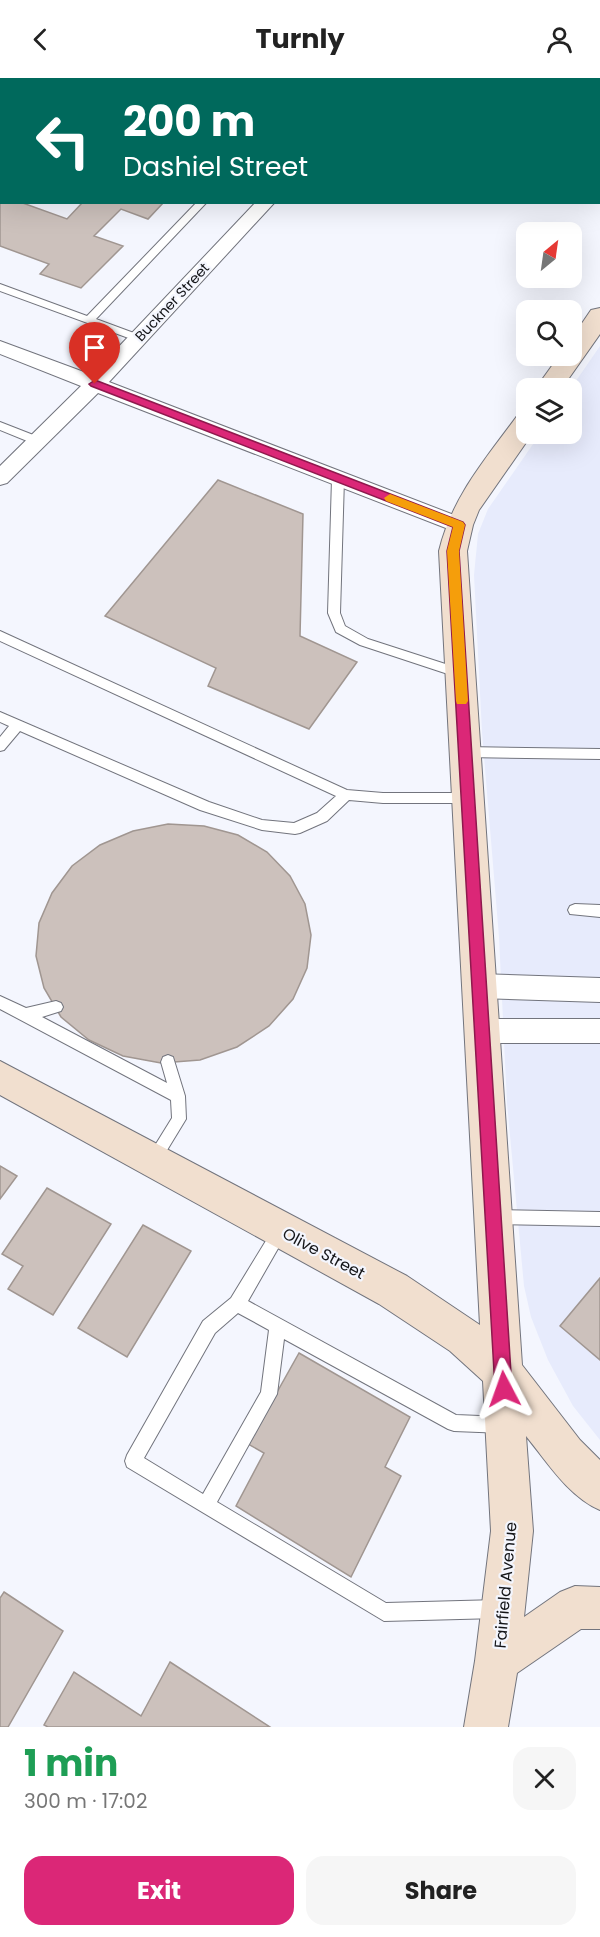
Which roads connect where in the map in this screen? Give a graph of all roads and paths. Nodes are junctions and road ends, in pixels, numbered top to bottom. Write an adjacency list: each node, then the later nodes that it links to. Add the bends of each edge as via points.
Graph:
1 (201, 204): 5 (lane)
2 (264, 204): 6 (street, Buckner Street)
3 (0, 287): 5 (lane)
4 (600, 316): 8 (street)
5 (90, 320): 6 (lane)
6 (138, 338): 9 (street, Buckner Street)
7 (0, 347): 9 (street)
8 (556, 378)
9 (95, 384): 12 (street, Buckner Street); 14 (street)
10 (0, 426): 12 (lane)
11 (516, 436): 15 (street, Fairfield Avenue, via 467,507)
12 (37, 441): 13 (street, Buckner Street)
13 (0, 477)
14 (338, 479): 15 (street); 17 (lane, via 334,613 340,629 364,642)
15 (459, 525): 17 (street, Fairfield Avenue, via 453,551)
16 (0, 636): 23 (lane)
17 (460, 673): 21 (street, Fairfield Avenue)
18 (0, 717): 19 (lane)
19 (18, 725): 20 (lane); 23 (lane, via 206,806 262,825 295,829 322,818)
20 (0, 746)
21 (465, 752): 22 (lane); 24 (street, Fairfield Avenue)
22 (600, 754)
23 (346, 795): 24 (lane)
24 (468, 798): 27 (street, Fairfield Avenue)
25 (575, 910): 26 (lane)
26 (600, 911)
27 (479, 986): 28 (street); 32 (street, Fairfield Avenue)
28 (600, 990)
29 (0, 1002): 31 (lane)
30 (56, 1008): 31 (lane)
31 (25, 1015): 36 (lane)
32 (482, 1031): 33 (street); 38 (street, Fairfield Avenue)
33 (600, 1031)
34 (168, 1062): 36 (lane)
35 (0, 1077): 37 (street, Olive Street)
36 (178, 1096): 37 (lane, via 179,1119)
37 (153, 1160): 40 (street, Olive Street)
38 (494, 1217): 39 (lane); 43 (street, Fairfield Avenue)
39 (600, 1219)
40 (281, 1229): 41 (lane); 43 (street, Olive Street, via 393,1290 464,1336)
41 (237, 1304): 42 (lane); 46 (lane, via 208,1328 133,1461)
42 (278, 1326): 44 (lane, via 454,1422); 46 (lane, via 269,1394)
43 (502, 1372): 44 (street, Fairfield Avenue); 45 (street, Olive Street, via 566,1454)
44 (506, 1425): 47 (street, Fairfield Avenue, via 512,1532)
45 (600, 1489)
46 (206, 1505): 47 (lane, via 384,1612)
47 (504, 1608): 49 (street, Fairfield Avenue)
48 (600, 1608): 49 (street, via 575,1607)
49 (497, 1661): 50 (street, Fairfield Avenue)
50 (486, 1727)

